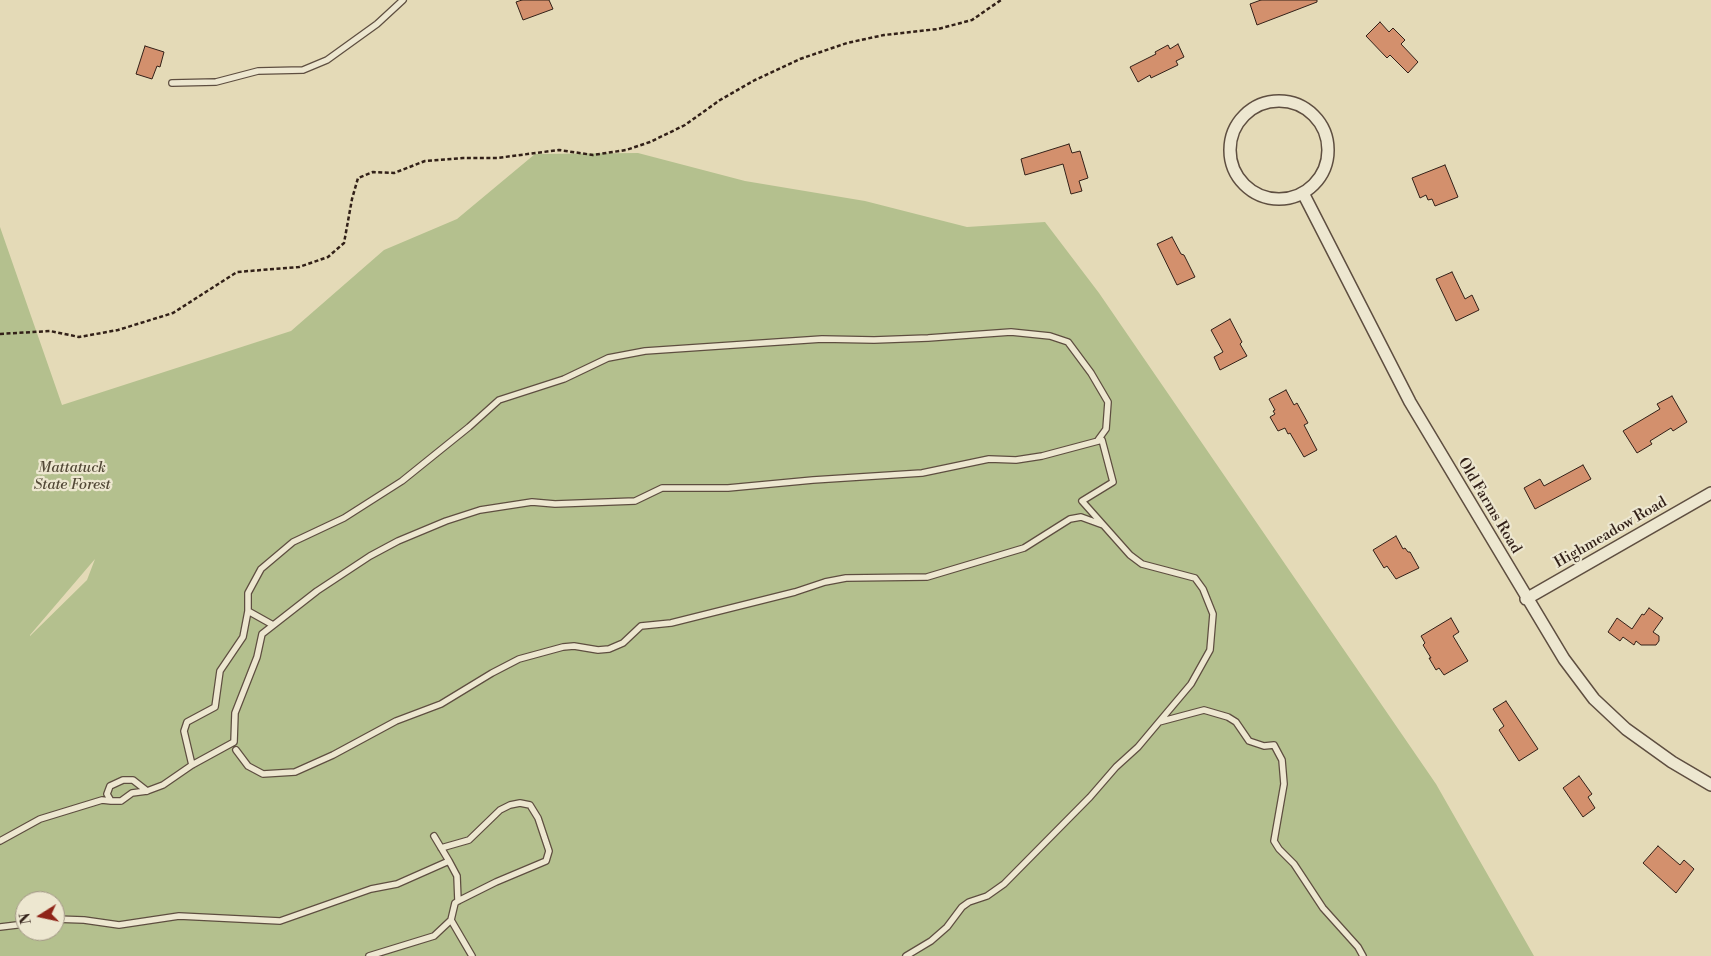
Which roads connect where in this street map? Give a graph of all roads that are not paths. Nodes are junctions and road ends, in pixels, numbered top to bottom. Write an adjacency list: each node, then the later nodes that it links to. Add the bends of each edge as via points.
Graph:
1 (403, 0): 2 (lane, via 377,24 327,60 303,70 258,71 216,82)
2 (172, 83)
3 (1303, 193): 3 (street, via 1280,199 1268,198 1247,187 1235,171 1230,146 1234,130 1255,107 1270,102 1300,106 1323,128 1327,159 1314,184); 7 (street, Old Farms Road, via 1410,402)
4 (1098, 440): 6 (lane, via 1102,440 1112,482 1082,501); 8 (lane, via 1106,429 1108,402 1092,373 1068,342 1050,336 1011,332 883,340 822,339 645,351 608,358 564,379 499,400 402,481 344,518 294,542 261,568 248,593); 9 (lane, via 1042,456 1016,460 989,459 922,473 728,488 662,488 635,501 532,502 480,510 398,541 370,556)
5 (1711, 493): 7 (street, Highmeadow Road)
6 (1104, 525): 10 (lane, via 1142,564 1195,578 1214,614 1210,650 1191,684); 11 (lane, via 1082,517 1070,518 1024,548 926,577 846,578 826,582 670,623 641,626 623,643 609,649 563,647 519,659 441,704 396,721 295,772 263,774 248,766)
7 (1526, 599): 13 (street, Old Farms Road, via 1594,699 1626,730)
8 (248, 612): 9 (lane); 12 (lane, via 242,637 220,671 216,707 186,722 184,731)
9 (272, 625): 12 (lane, via 262,634 235,713 234,742)
10 (1159, 722): 27 (lane, via 1004,884 988,896 962,907 931,941); 28 (lane, via 1210,711 1236,722 1249,741 1264,746 1274,745 1282,760 1284,784 1274,841)
11 (236, 750)
12 (192, 765): 14 (lane, via 163,785)
13 (1711, 785)
14 (147, 791): 15 (lane, via 132,793 121,801); 15 (lane, via 133,780 122,780 110,786 107,794)
15 (111, 801): 17 (lane, via 102,800 40,819)
16 (434, 836): 18 (lane)
17 (0, 841)
18 (441, 848): 19 (lane); 20 (lane, via 469,840 490,817 510,805 530,805 541,826 549,851 546,861)
19 (449, 861): 20 (lane, via 457,876); 21 (lane, via 397,884 371,889 280,921 179,916 119,925)
20 (458, 901): 22 (lane)
21 (65, 919)
22 (451, 920): 25 (lane, via 434,936); 26 (lane)
23 (15, 925): 24 (lane)
24 (0, 927)
25 (369, 956)
26 (472, 956)
27 (906, 956)
28 (1363, 956)

